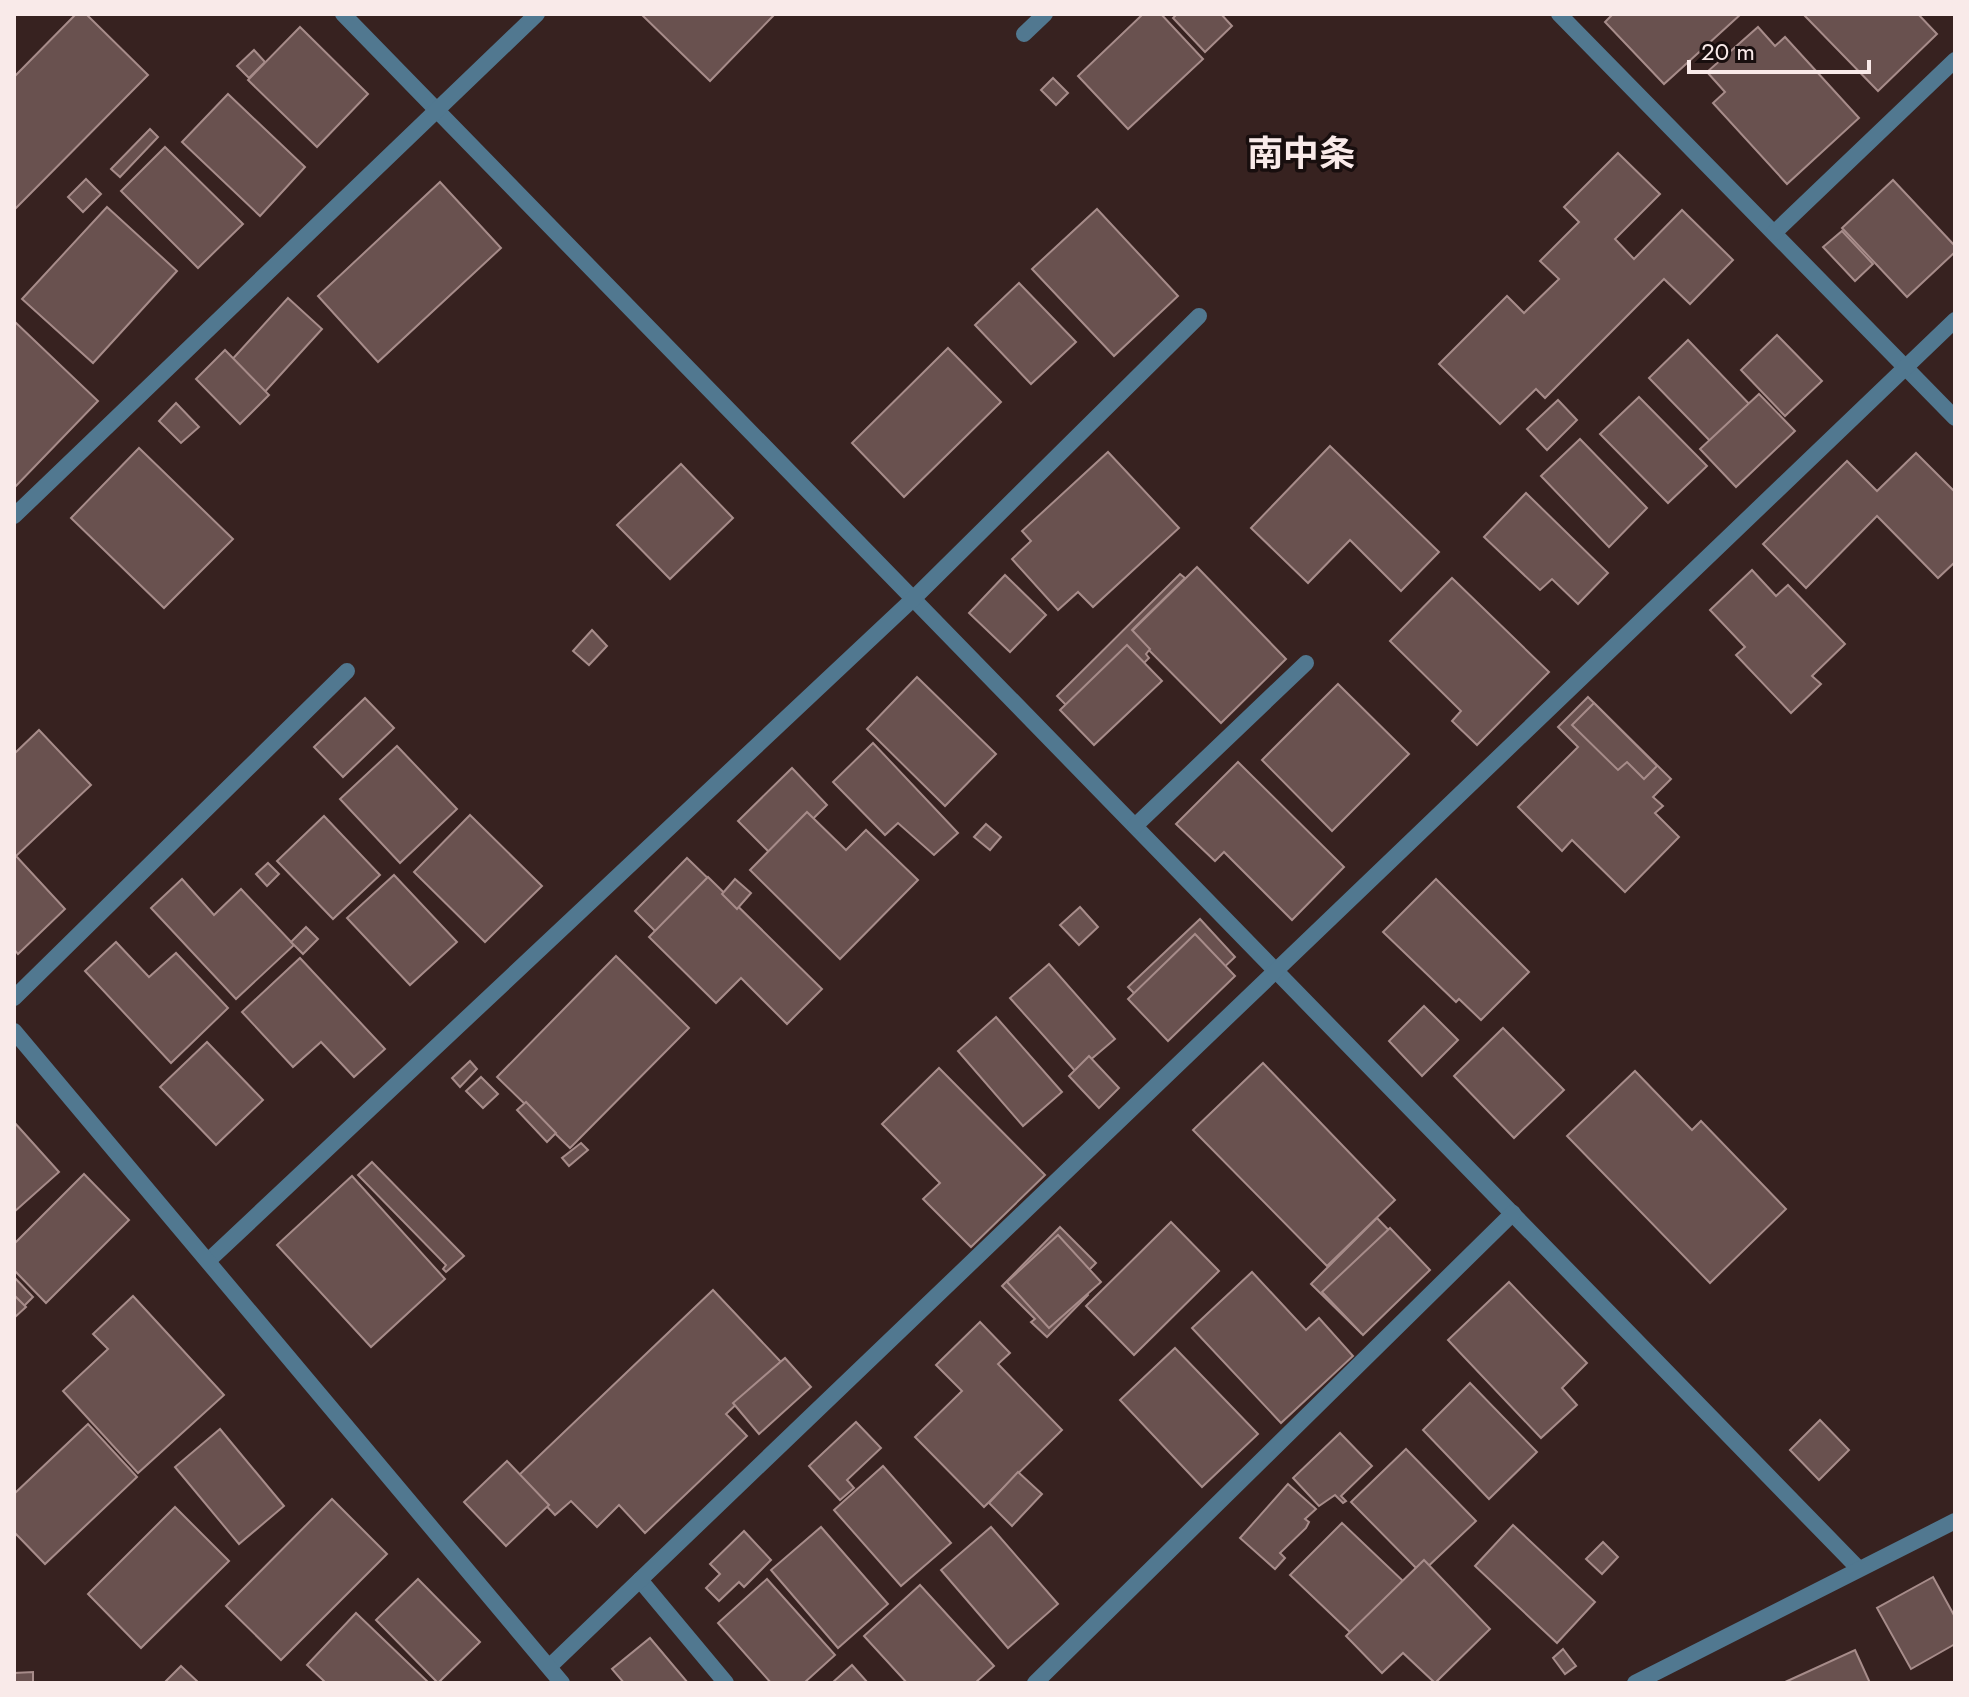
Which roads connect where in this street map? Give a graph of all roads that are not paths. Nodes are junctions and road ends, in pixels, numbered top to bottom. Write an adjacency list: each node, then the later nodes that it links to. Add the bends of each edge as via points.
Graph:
1 (343, 14): 7 (street)
2 (537, 14): 7 (street)
3 (1045, 14): 5 (street)
4 (1559, 14): 8 (street)
5 (1024, 34)
6 (1955, 60): 8 (street)
7 (437, 111): 13 (street); 14 (street)
8 (1774, 233): 11 (street)
9 (1199, 316): 14 (street)
10 (1955, 320): 11 (street)
11 (1905, 367): 12 (street); 18 (street)
12 (1955, 418)
13 (14, 516)
14 (913, 599): 17 (street); 22 (street)
15 (1306, 663): 17 (street)
16 (347, 671): 19 (street)
17 (1135, 826): 18 (street)
18 (1276, 971): 21 (street); 25 (street)
19 (14, 998)
20 (14, 1031): 22 (street)
21 (1513, 1213): 24 (street); 29 (street)
22 (208, 1261): 26 (street)
23 (1955, 1521): 24 (street)
24 (1858, 1568): 30 (street)
25 (640, 1580): 26 (street); 28 (street)
26 (549, 1667): 27 (street)
27 (562, 1683)
28 (726, 1683)
29 (1035, 1683)
30 (1635, 1683)

